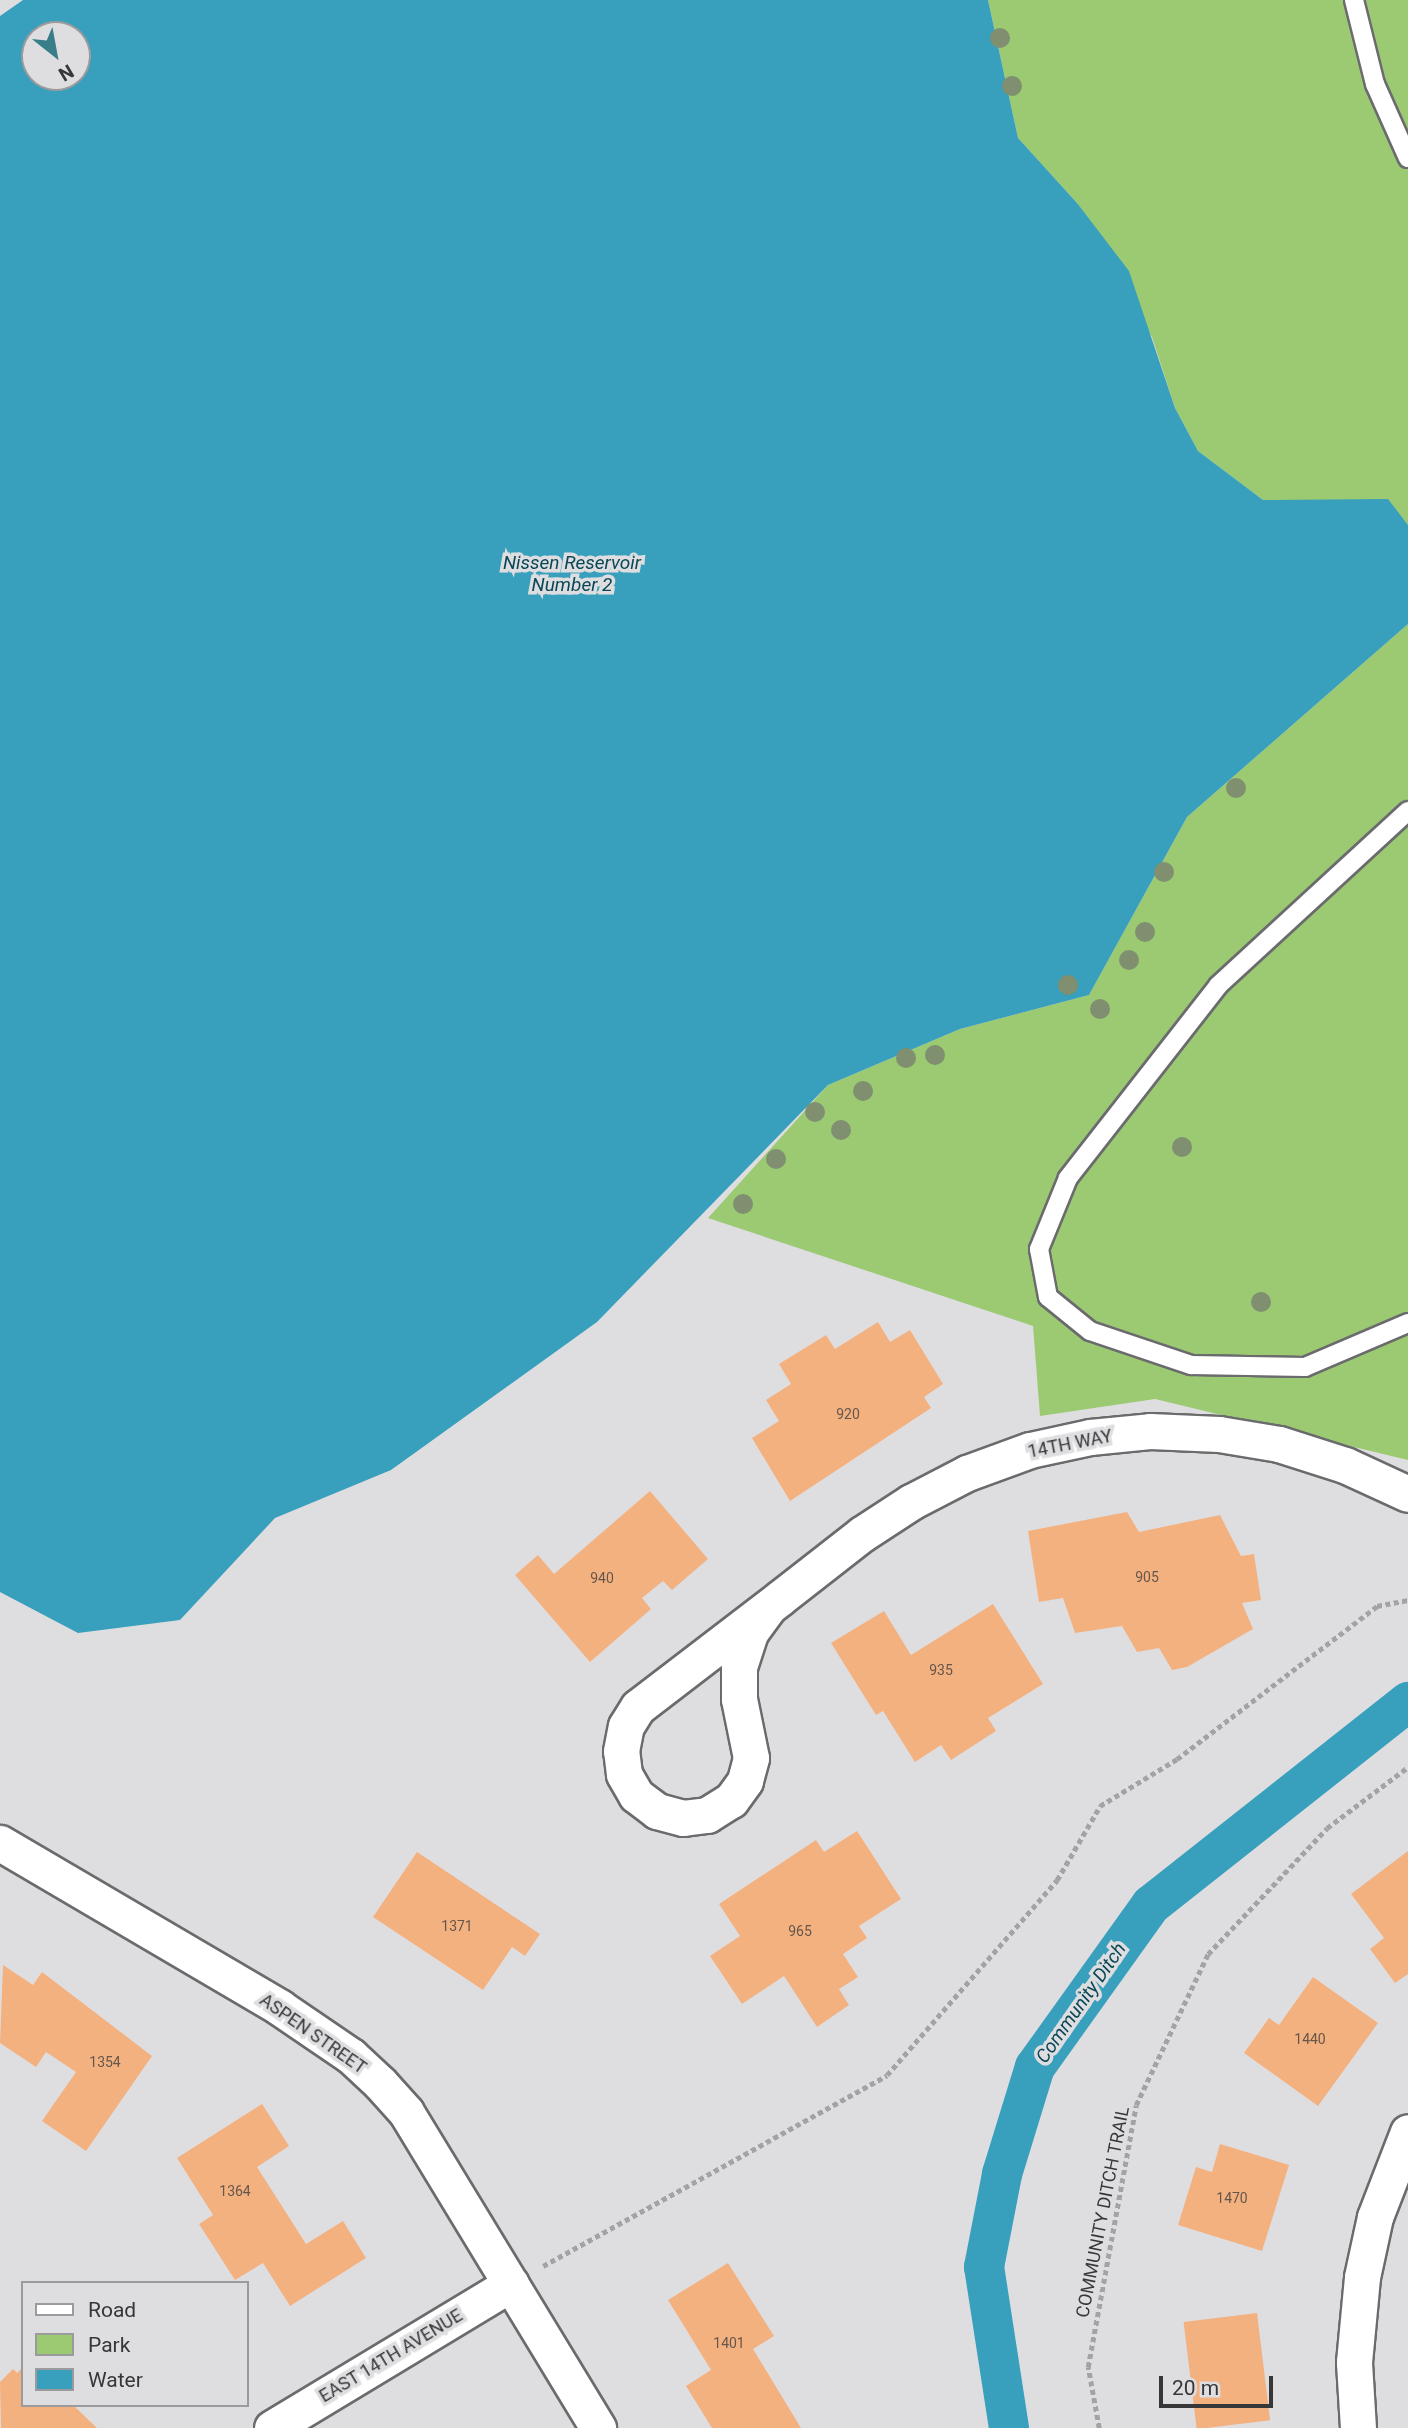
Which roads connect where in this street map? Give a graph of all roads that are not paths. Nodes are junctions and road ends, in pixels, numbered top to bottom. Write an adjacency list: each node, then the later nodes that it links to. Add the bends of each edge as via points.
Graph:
1 (1354, 0): 2 (lane, via 1375,84)
2 (1408, 158)
3 (1408, 811): 4 (lane, via 1218,986 1068,1178 1039,1249 1048,1297 1090,1332 1191,1365 1305,1367)
4 (1408, 1323)
5 (1408, 1494): 6 (street, 14TH WAY, via 1345,1465 1279,1444 1219,1434 1150,1431 1090,1437 1030,1450 967,1473 922,1496 862,1534)
6 (768, 1608): 6 (street, 14TH WAY, via 638,1707 626,1726 621,1751 624,1774 636,1795 657,1811 683,1818 707,1815 731,1800 745,1781 751,1758 739,1699 739,1667 750,1633)
7 (0, 1843): 9 (street, ASPEN STREET, via 279,2007 351,2056 406,2112)
8 (1408, 2132): 12 (street, via 1376,2217 1362,2277 1354,2362)
9 (511, 2284): 10 (street, EAST 14TH AVENUE); 11 (street, ASPEN STREET)
10 (272, 2428)
11 (598, 2428)
12 (1358, 2428)

